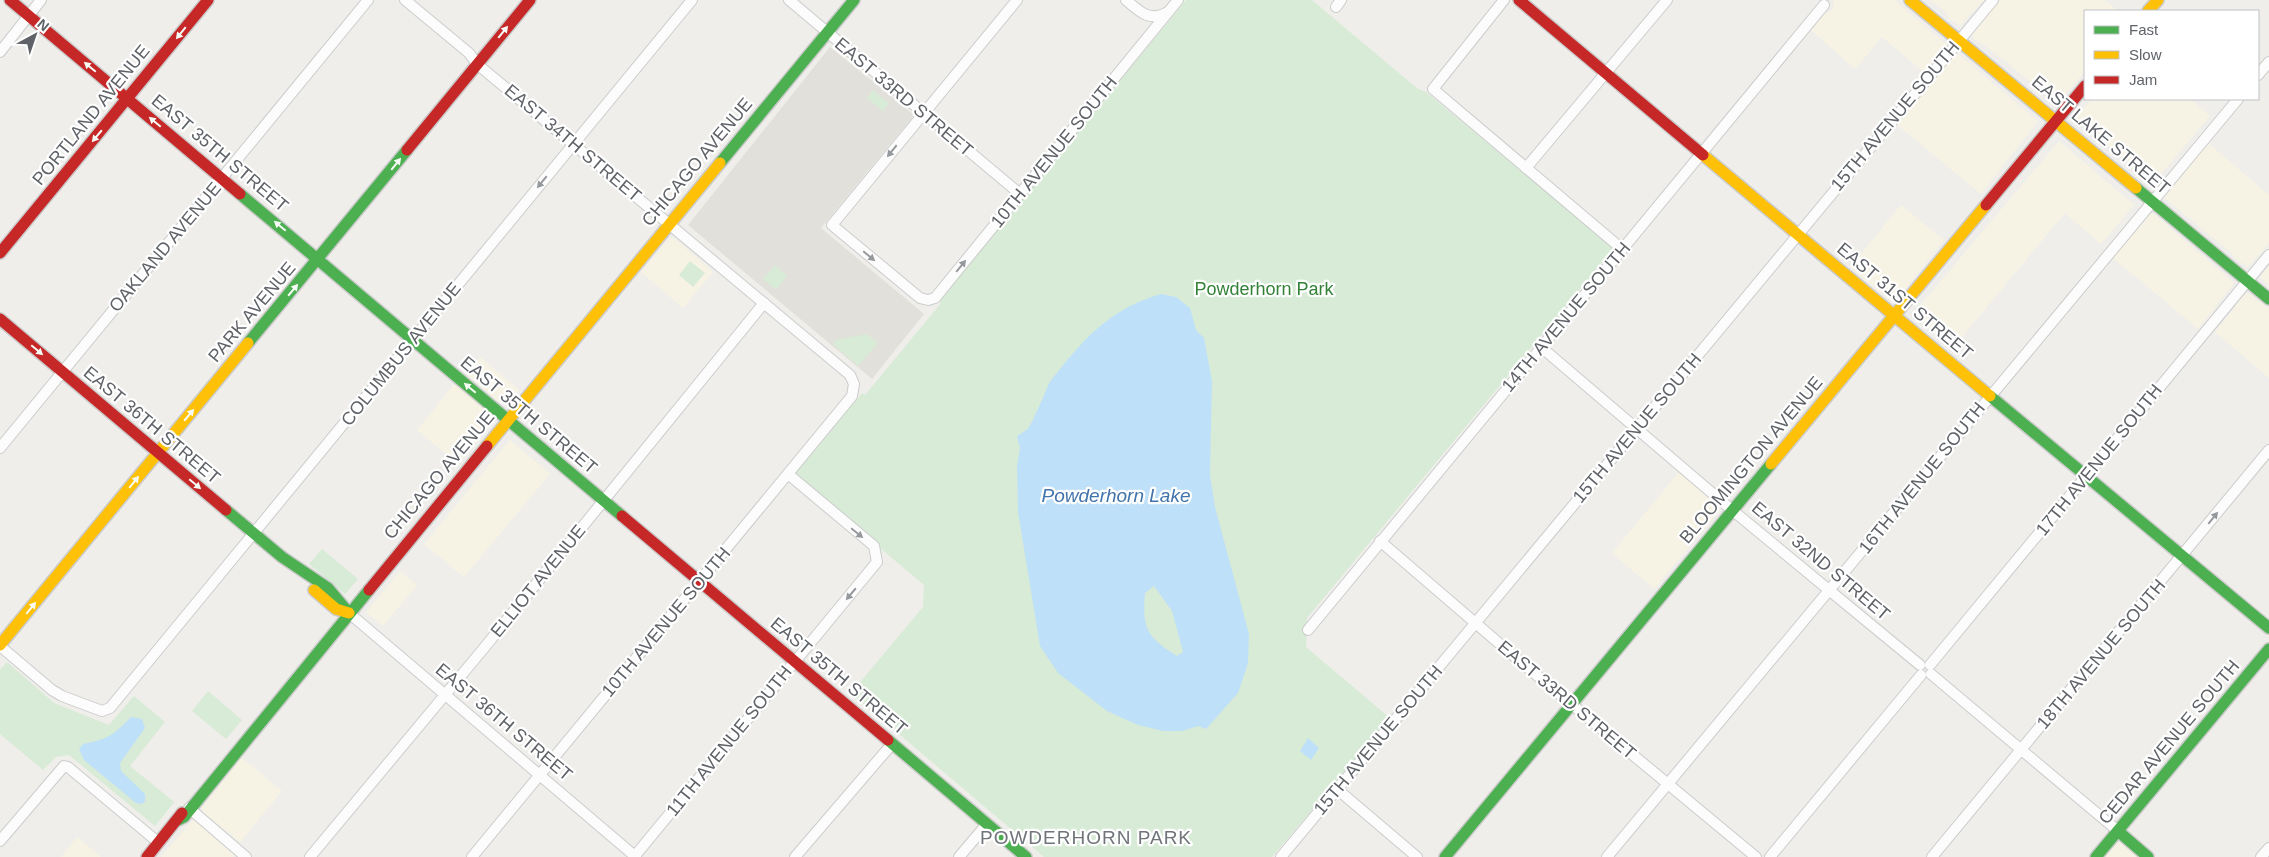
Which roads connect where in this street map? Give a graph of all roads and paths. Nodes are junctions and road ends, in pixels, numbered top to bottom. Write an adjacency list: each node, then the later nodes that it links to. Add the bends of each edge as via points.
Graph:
1 (10, 0): 23 (street, EAST 35TH STREET)
2 (41, 0): 23 (street)
3 (208, 0): 33 (street, PORTLAND AVENUE, one-way to 33)
4 (368, 0): 40 (street, OAKLAND AVENUE)
5 (405, 0): 29 (street, EAST 34TH STREET, via 469,53)
6 (530, 0): 29 (street, PARK AVENUE, one-way to 6)
7 (692, 0): 37 (street, COLUMBUS AVENUE)
8 (788, 0): 24 (street, EAST 33RD STREET)
9 (854, 0): 24 (street, CHICAGO AVENUE)
10 (1017, 0): 35 (street)
11 (1126, 0): 22 (street)
12 (1178, 0): 21 (street, 10TH AVENUE SOUTH)
13 (1504, 0): 39 (street, via 1433,89)
14 (1519, 0): 30 (street, EAST 31ST STREET)
15 (1666, 0): 30 (street)
16 (1910, 0): 26 (street, EAST LAKE STREET)
17 (1993, 0): 26 (street, 15TH AVENUE SOUTH)
18 (2158, 0): 20 (street)
19 (1824, 5): 38 (street, 14TH AVENUE SOUTH)
20 (2149, 10)
21 (1169, 11): 22 (street, via 1160,16); 25 (street, 10TH AVENUE SOUTH)
22 (1145, 15): 25 (street)
23 (29, 16): 27 (street); 33 (street, EAST 35TH STREET, one-way to 23)
24 (827, 33): 35 (street, EAST 33RD STREET); 43 (street, CHICAGO AVENUE)
25 (1150, 34): 41 (street, 10TH AVENUE SOUTH)
26 (1958, 40): 36 (street, EAST LAKE STREET); 44 (street, 15TH AVENUE SOUTH)
27 (0, 52)
28 (2269, 62): 31 (street)
29 (477, 64): 37 (street, EAST 34TH STREET); 48 (street, PARK AVENUE, one-way to 29)
30 (1606, 73): 38 (street, EAST 31ST STREET); 39 (street)
31 (2259, 74)
32 (2084, 87): 36 (street, BLOOMINGTON AVENUE)
33 (128, 98): 40 (street, EAST 35TH STREET, one-way to 33); 46 (street, PORTLAND AVENUE, one-way to 46)
34 (2237, 100): 42 (street, 16TH AVENUE SOUTH)
35 (924, 113): 41 (street, EAST 33RD STREET); 41 (street, 10TH AVENUE SOUTH, one-way to 41, via 832,225 920,298 928,300 935,298)
36 (2056, 121): 42 (street, EAST LAKE STREET); 52 (street, BLOOMINGTON AVENUE)
37 (572, 144): 43 (street, EAST 34TH STREET); 54 (street, COLUMBUS AVENUE, one-way to 54)
38 (1701, 152): 44 (street, EAST 31ST STREET); 45 (street, 14TH AVENUE SOUTH)
39 (1526, 168): 45 (street)
40 (222, 178): 48 (street, EAST 35TH STREET, one-way to 40); 56 (street, OAKLAND AVENUE)
41 (1020, 194)
42 (2152, 200): 49 (street, EAST LAKE STREET); 58 (street, 16TH AVENUE SOUTH)
43 (669, 223): 51 (street, EAST 34TH STREET); 59 (street, CHICAGO AVENUE)
44 (1798, 234): 52 (street, EAST 31ST STREET); 60 (street, 15TH AVENUE SOUTH)
45 (1622, 249): 55 (street, 14TH AVENUE SOUTH)
46 (0, 253)
47 (2269, 255): 49 (street, 17TH AVENUE SOUTH)
48 (318, 259): 54 (street, EAST 35TH STREET); 63 (street, PARK AVENUE, one-way to 48)
49 (2247, 280): 50 (street, EAST LAKE STREET); 65 (street, 17TH AVENUE SOUTH)
50 (2269, 299)
51 (764, 303): 57 (street, EAST 34TH STREET, via 850,375); 66 (street, ELLIOT AVENUE)
52 (1894, 315): 58 (street, EAST 31ST STREET); 67 (street, BLOOMINGTON AVENUE)
53 (0, 319): 56 (street, EAST 36TH STREET, one-way to 56)
54 (412, 340): 59 (street, EAST 35TH STREET, one-way to 54); 68 (street, COLUMBUS AVENUE)
55 (1541, 347): 60 (street, EAST 32ND STREET); 69 (street, 14TH AVENUE SOUTH)
56 (63, 371): 61 (street, OAKLAND AVENUE); 63 (street, EAST 36TH STREET)
57 (854, 384): 64 (street, 10TH AVENUE SOUTH, via 852,396)
58 (1990, 394): 65 (street, EAST 31ST STREET); 72 (street, 16TH AVENUE SOUTH)
59 (508, 419): 66 (street, EAST 35TH STREET); 73 (street, CHICAGO AVENUE)
60 (1636, 428): 67 (street, EAST 32ND STREET); 74 (street, 15TH AVENUE SOUTH)
61 (0, 448)
62 (2269, 450): 70 (street, 18TH AVENUE SOUTH, one-way to 62)
63 (158, 453): 68 (street, EAST 36TH STREET, one-way to 68); 77 (street, PARK AVENUE, one-way to 63)
64 (788, 474): 71 (street, 10TH AVENUE SOUTH); 79 (street, 11TH AVENUE SOUTH, one-way to 79, via 874,546 877,554 877,562)
65 (2087, 475): 70 (street, EAST 31ST STREET); 80 (street, 17TH AVENUE SOUTH)
66 (604, 500): 71 (street, EAST 35TH STREET); 81 (street, ELLIOT AVENUE)
67 (1732, 510): 72 (street, EAST 32ND STREET); 82 (street, BLOOMINGTON AVENUE)
68 (253, 533): 73 (street, EAST 36TH STREET, via 342,601); 77 (street, COLUMBUS AVENUE, via 110,708 102,711 62,696)
69 (1380, 541): 74 (street, EAST 33RD STREET); 76 (street, 14TH AVENUE SOUTH)
70 (2182, 556): 75 (street, EAST 31ST STREET); 84 (street, 18TH AVENUE SOUTH)
71 (700, 581): 79 (street, EAST 35TH STREET); 85 (street, 10TH AVENUE SOUTH)
72 (1829, 590): 80 (street, EAST 32ND STREET); 86 (street, 16TH AVENUE SOUTH)
73 (349, 613): 81 (street, EAST 36TH STREET); 88 (street, CHICAGO AVENUE)
74 (1476, 623): 82 (street, EAST 33RD STREET); 87 (street, 15TH AVENUE SOUTH)
75 (2269, 628)
76 (1308, 630)
77 (0, 646)
78 (2269, 649): 90 (street, CEDAR AVENUE SOUTH)
79 (794, 662): 83 (street, EAST 35TH STREET); 98 (street, 11TH AVENUE SOUTH)
80 (1926, 670): 84 (street, EAST 32ND STREET); 107 (street, 17TH AVENUE SOUTH)
81 (445, 694): 85 (street, EAST 36TH STREET); 96 (street, ELLIOT AVENUE)
82 (1572, 703): 86 (street, EAST 33RD STREET); 104 (street, BLOOMINGTON AVENUE)
83 (892, 744): 89 (street, EAST 35TH STREET); 99 (street)
84 (2021, 750): 90 (street, EAST 32ND STREET); 108 (street, 18TH AVENUE SOUTH)
85 (540, 775): 97 (street, 10TH AVENUE SOUTH); 98 (street, EAST 36TH STREET)
86 (1668, 783): 105 (street, 16TH AVENUE SOUTH); 106 (street, EAST 33RD STREET)
87 (1338, 789): 102 (street, 15TH AVENUE SOUTH); 103 (street)
88 (184, 814): 92 (street, CHICAGO AVENUE); 95 (street)
89 (987, 824): 100 (street); 101 (street, EAST 35TH STREET)
90 (2118, 831): 109 (street, CEDAR AVENUE SOUTH); 110 (street, EAST 32ND STREET)
91 (0, 841): 92 (street, via 64,766)
92 (159, 843): 94 (street, CHICAGO AVENUE)
93 (2269, 848): 111 (street)
94 (147, 857)
95 (246, 857)
96 (310, 857)
97 (472, 857)
98 (635, 857)
99 (795, 857)
100 (959, 857)
101 (1026, 857)
102 (1281, 857)
103 (1417, 857)
104 (1445, 857)
105 (1607, 857)
106 (1756, 857)
107 (1770, 857)
108 (1932, 857)
109 (2096, 857)
110 (2148, 857)
111 (2262, 857)

